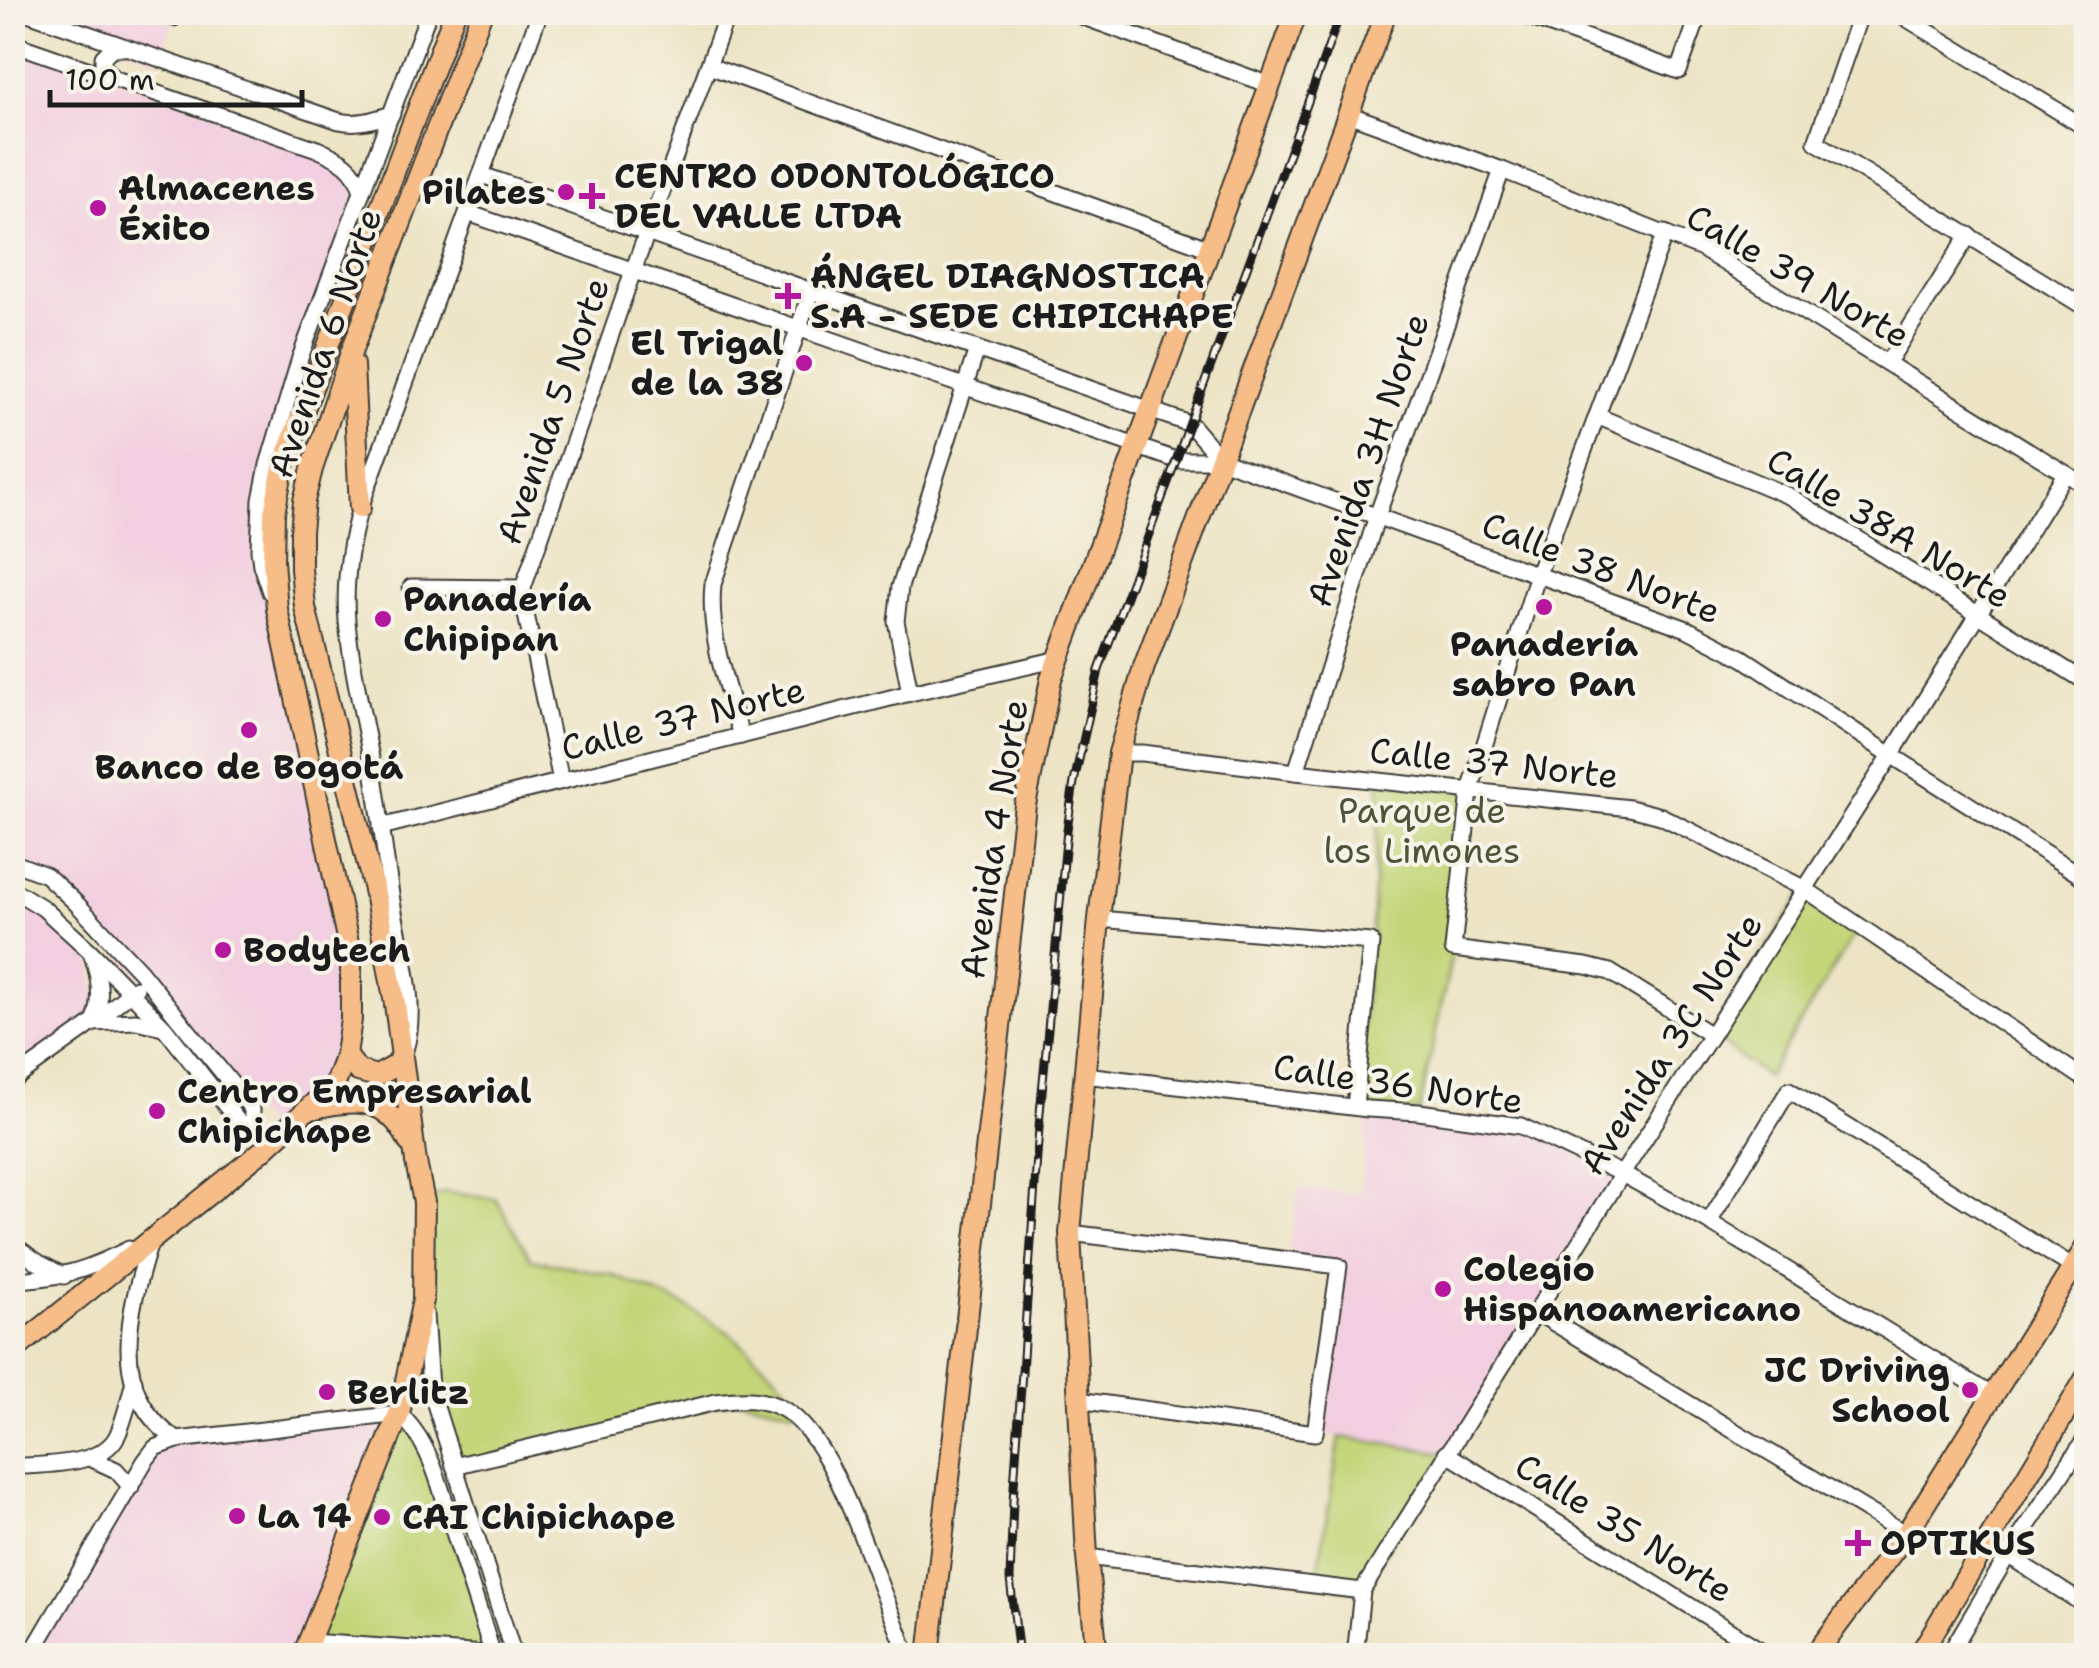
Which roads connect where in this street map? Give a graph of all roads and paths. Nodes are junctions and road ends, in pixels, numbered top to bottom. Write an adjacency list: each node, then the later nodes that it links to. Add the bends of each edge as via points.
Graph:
1 (25, 12): 15 (street)
2 (429, 12): 22 (street, Avenida 6 Norte)
3 (455, 12): 52 (main road, Avenida 6 Norte, via 283,466 273,529)
4 (482, 12): 38 (main road, Avenida 6 Norte)
5 (540, 12): 26 (street, Avenida 6 Norte)
6 (728, 12): 19 (street, Avenida 5 Norte)
7 (1070, 12): 21 (street)
8 (1297, 12): 21 (main road, Avenida 4 Norte)
9 (1386, 12): 23 (main road)
10 (1515, 12): 14 (street)
11 (1700, 12): 14 (street, via 1679,71)
12 (1862, 12): 31 (street, via 1816,142)
13 (1896, 12): 24 (street)
14 (1555, 19)
15 (90, 36): 17 (street); 18 (street, via 94,56)
16 (12, 43): 18 (street)
17 (124, 48): 20 (street, via 103,57); 22 (street, via 339,121 366,123)
18 (75, 64): 20 (street)
19 (709, 66): 29 (street, Avenida 5 Norte); 32 (street)
20 (114, 78): 27 (street, via 338,159 354,172)
21 (1270, 85): 32 (main road, Avenida 4 Norte)
22 (392, 114): 27 (street, Avenida 6 Norte)
23 (1348, 114): 25 (street, Calle 39 Norte); 44 (main road)
24 (2086, 128)
25 (1502, 170): 30 (street, Calle 39 Norte); 48 (street, Avenida 3H Norte)
26 (482, 174): 28 (street, Avenida 6 Norte); 29 (street, Calle 38 Norte)
27 (362, 192): 52 (street, Avenida 6 Norte, via 300,358 264,483 259,550)
28 (468, 213): 33 (street, Calle 38 Norte); 47 (street, Avenida 6 Norte)
29 (648, 233): 33 (street, Avenida 5 Norte); 34 (street, Calle 38 Norte)
30 (1665, 234): 39 (street, Calle 39 Norte, via 1702,249); 42 (street)
31 (1969, 235): 35 (street); 39 (street)
32 (1210, 249): 41 (main road, Avenida 4 Norte)
33 (632, 271): 36 (street, Calle 38 Norte); 51 (street, Avenida 5 Norte)
34 (812, 290): 36 (street); 37 (street, Calle 38 Norte)
35 (2086, 308)
36 (798, 328): 40 (street, Calle 38 Norte); 57 (street, via 713,584 714,638)
37 (977, 349): 40 (street); 41 (street, Calle 38 Norte)
38 (352, 350): 47 (main road); 69 (main road, Avenida 6 Norte, via 307,486 301,569)
39 (1888, 362): 45 (street, Calle 39 Norte)
40 (964, 386): 43 (street, Calle 38 Norte); 56 (street, via 900,587 896,622)
41 (1151, 410): 43 (main road, Avenida 4 Norte); 44 (street, Calle 38 Norte, via 1190,424)
42 (1597, 416): 49 (street); 53 (street, Calle 38A Norte, via 1791,497)
43 (1137, 447): 44 (street, Calle 38 Norte, via 1176,460); 54 (main road, Avenida 4 Norte)
44 (1221, 460): 48 (street, Calle 38 Norte); 58 (main road)
45 (2064, 474): 46 (street, Calle 39 Norte); 53 (street, Avenida 3C Norte)
46 (2086, 486)
47 (360, 508): 63 (street, Avenida 6 Norte, via 347,620)
48 (1377, 516): 49 (street, Calle 38 Norte); 60 (street, Avenida 3H Norte)
49 (1538, 574): 59 (street, Calle 38 Norte, via 1687,629); 62 (street)
50 (412, 587): 51 (street)
51 (523, 588): 61 (street, Avenida 5 Norte)
52 (277, 610): 77 (main road, Avenida 6 Norte, via 348,937)
53 (1976, 614): 55 (street, Calle 38A Norte); 59 (street, Avenida 3C Norte)
54 (1059, 659): 56 (street, Calle 37 Norte); 120 (main road, Avenida 4 Norte, via 1025,805)
55 (2086, 682)
56 (910, 693): 57 (street, Calle 37 Norte)
57 (740, 736): 61 (street, Calle 37 Norte)
58 (1119, 753): 60 (street, Calle 37 Norte); 70 (main road)
59 (1891, 755): 66 (street, Calle 38 Norte); 68 (street, Avenida 3C Norte)
60 (1296, 772): 62 (street, Calle 37 Norte)
61 (561, 781): 63 (street, Calle 37 Norte)
62 (1470, 790): 68 (street, Calle 37 Norte, via 1660,816); 76 (street, via 1452,949 1610,972)
63 (381, 826): 65 (street, Avenida 6 Norte)
64 (12, 862): 72 (street, via 46,875)
65 (387, 872): 69 (main road); 78 (street, Avenida 6 Norte, via 410,1002)
66 (2086, 879)
67 (12, 888): 71 (street)
68 (1805, 889): 76 (street, Avenida 3C Norte); 80 (street, Calle 37 Norte)
69 (376, 898): 78 (main road, Avenida 6 Norte)
70 (1099, 918): 79 (main road); 82 (street, via 1371,942)
71 (90, 951): 73 (street); 74 (street, via 100,995)
72 (147, 980): 73 (street); 75 (street, via 252,1109 248,1124 237,1120)
73 (130, 993): 74 (street); 75 (street)
74 (93, 1024): 75 (street); 81 (street)
75 (164, 1027)
76 (1711, 1035): 85 (street, Avenida 3C Norte)
77 (346, 1055): 78 (main road, via 358,1071 378,1076); 83 (main road, Avenida 6 Norte, via 335,1084)
78 (401, 1058): 84 (main road, Avenida 6 Norte)
79 (1085, 1075): 82 (street, Calle 36 Norte); 87 (main road)
80 (2086, 1080)
81 (12, 1081)
82 (1355, 1107): 85 (street, Calle 36 Norte, via 1521,1126)
83 (308, 1110): 84 (main road, via 352,1101 382,1109 404,1130); 88 (main road)
84 (416, 1162): 94 (main road, Avenida 6 Norte, via 424,1202)
85 (1622, 1174): 86 (street, Calle 36 Norte); 95 (street, Avenida 3C Norte)
86 (1708, 1222): 91 (street, via 1789,1090); 99 (street, Calle 36 Norte)
87 (1070, 1233): 100 (main road); 100 (street, via 1339,1266 1315,1433)
88 (151, 1239): 92 (street); 96 (main road); 98 (street, via 129,1320)
89 (12, 1244): 92 (street)
90 (2086, 1247): 91 (main road)
91 (2074, 1268): 99 (main road)
92 (64, 1276): 93 (street)
93 (12, 1280)
94 (424, 1300): 101 (main road, Avenida 6 Norte); 106 (street, via 430,1388)
95 (1536, 1312): 104 (street, Avenida 3C Norte); 109 (street)
96 (12, 1352)
97 (2086, 1378): 110 (main road)
98 (134, 1382): 103 (street, via 153,1419); 105 (street, via 115,1440)
99 (1993, 1396): 109 (main road)
100 (1078, 1400): 112 (main road)
101 (399, 1414): 103 (street); 115 (main road, Avenida 6 Norte); 116 (street, via 435,1472)
102 (2086, 1438): 111 (street)
103 (177, 1440): 108 (street, via 150,1454)
104 (1446, 1452): 113 (street, Avenida 3C Norte); 123 (street, Calle 35 Norte)
105 (90, 1458): 107 (street); 108 (street)
106 (454, 1466): 118 (street); 119 (street, via 716,1402 765,1400 805,1428 844,1491)
107 (12, 1467)
108 (131, 1486): 117 (street)
109 (1906, 1534): 124 (main road)
110 (1988, 1543): 111 (street); 125 (main road)
111 (2008, 1555): 114 (street); 126 (street)
112 (1087, 1557): 113 (street); 121 (main road)
113 (1362, 1591): 122 (street, Avenida 3C Norte)
114 (2086, 1606)
115 (306, 1649): 116 (street)
116 (493, 1655): 118 (street)
117 (30, 1656)
118 (510, 1656)
119 (908, 1656)
120 (929, 1656)
121 (1097, 1656)
122 (1356, 1656)
123 (1770, 1656)
124 (1814, 1656)
125 (1919, 1656)
126 (1948, 1656)

